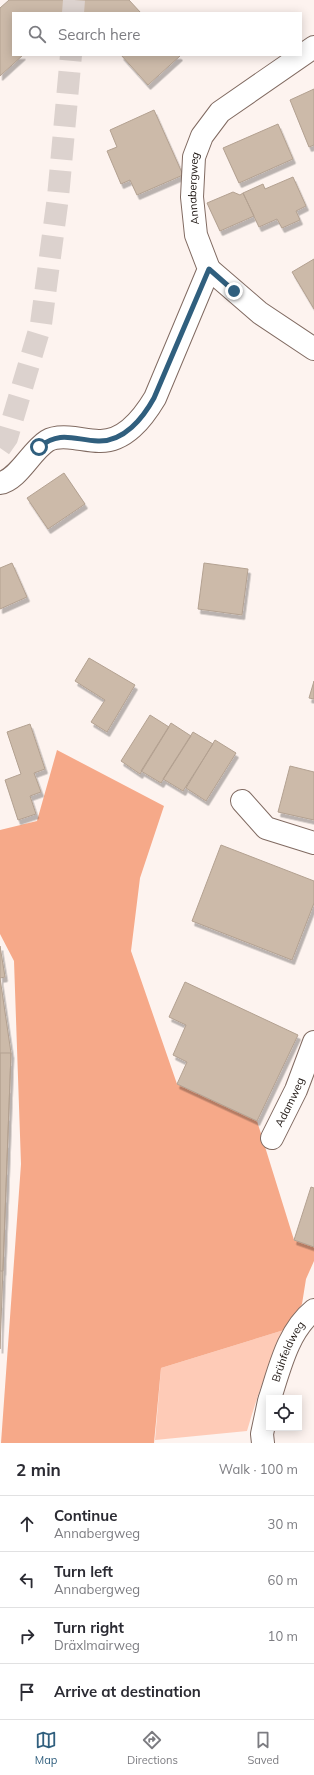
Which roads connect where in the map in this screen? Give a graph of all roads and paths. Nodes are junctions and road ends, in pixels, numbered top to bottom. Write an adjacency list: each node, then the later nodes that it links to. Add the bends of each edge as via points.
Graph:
1 (314, 47): 2 (street, Annabergweg)
2 (302, 55)
3 (301, 56): 4 (street, Annabergweg, via 220,112 202,136 194,157 192,197 196,235)
4 (209, 269): 5 (street, via 260,313); 6 (street, via 146,413 122,435 111,439 100,441 57,437 48,440 15,474)
5 (314, 349)
6 (0, 483)
7 (242, 802): 8 (street, via 266,828)
8 (314, 843)
9 (314, 1042): 10 (street, Adamweg, via 296,1090)
10 (272, 1138)
11 (314, 1310): 12 (street, Brühfeldweg, via 306,1316 285,1349)
12 (271, 1395)
13 (266, 1415): 14 (street)
14 (263, 1443)

